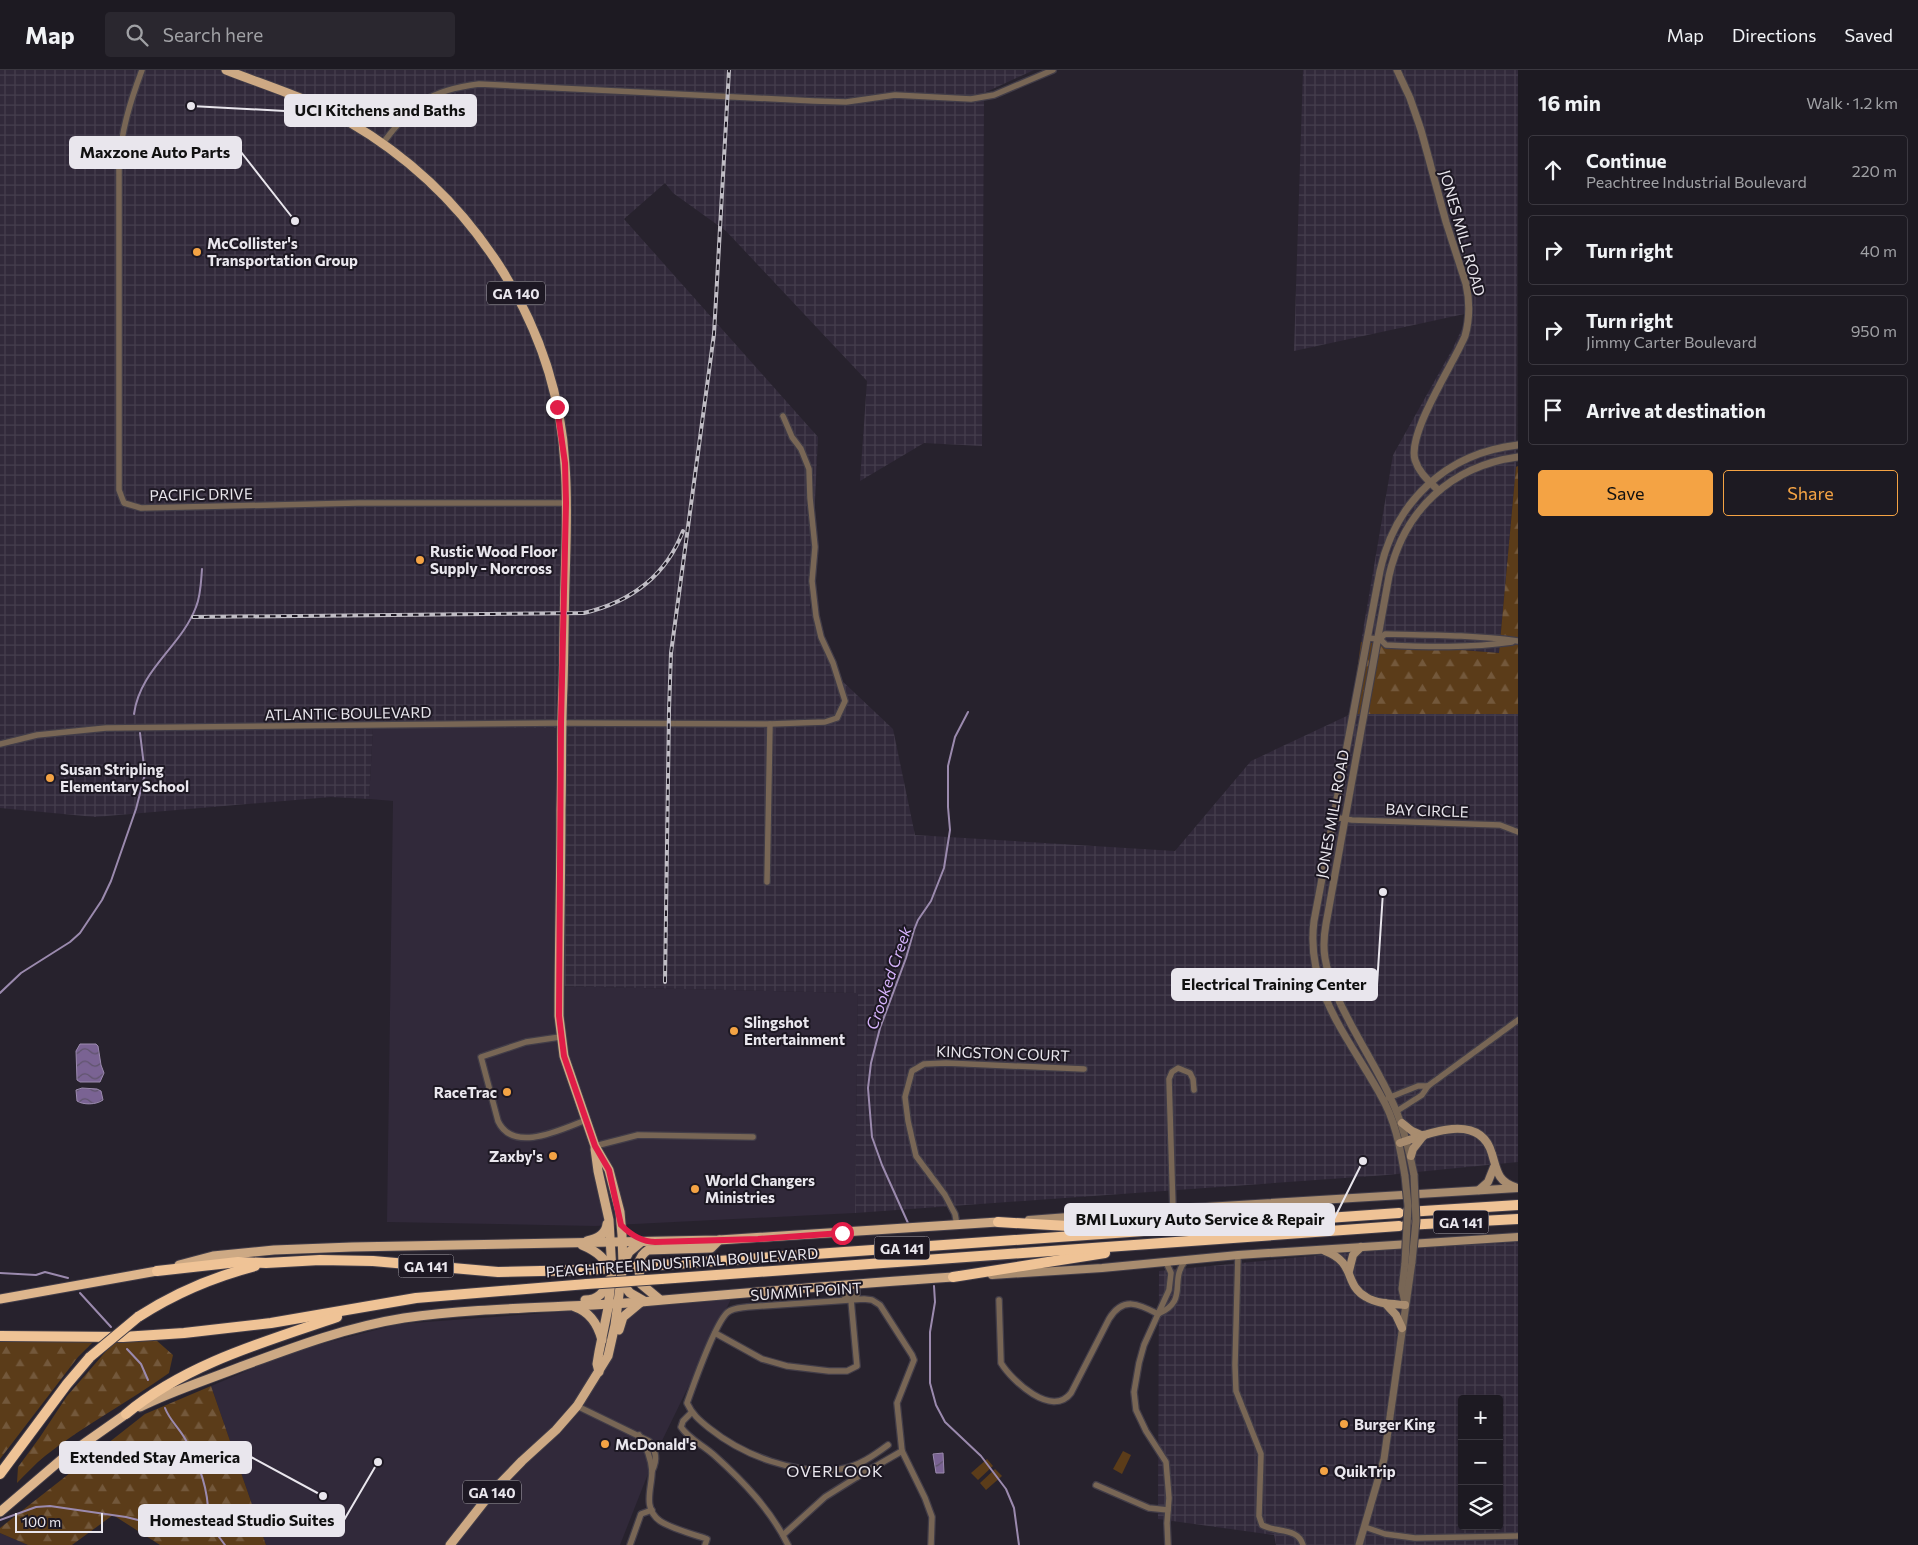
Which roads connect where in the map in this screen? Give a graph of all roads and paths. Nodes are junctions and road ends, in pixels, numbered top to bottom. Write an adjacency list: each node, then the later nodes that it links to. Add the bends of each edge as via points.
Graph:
1 (142, 70): 11 (street, PACIFIC DRIVE, via 123,126 119,166 119,490 124,503 141,508)
2 (226, 70): 5 (main road, GA 140, via 309,102)
3 (1053, 70): 5 (street, via 994,95 971,99 895,95 846,102 479,84 454,87 433,95 402,118)
4 (1397, 70): 9 (street, JONES MILL ROAD, via 1421,130 1469,300 1465,336 1415,440 1415,462 1422,475)
5 (382, 143): 11 (main road, GA 140, via 445,196 490,250 518,298 551,379 561,425)
6 (783, 416): 16 (street, ATLANTIC BOULEVARD, via 809,469 816,616 845,701 838,718 825,722)
7 (1518, 445): 9 (street, JONES MILL ROAD, via 1467,458)
8 (1518, 457): 10 (street, JONES MILL ROAD, via 1472,469)
9 (1431, 482): 10 (street, JONES MILL ROAD); 12 (street, JONES MILL ROAD, via 1408,505 1388,542)
10 (1438, 490): 13 (street, JONES MILL ROAD, via 1411,521 1398,545 1390,571)
11 (566, 503): 15 (main road, GA 140)
12 (1368, 638): 13 (street); 18 (street, JONES MILL ROAD)
13 (1379, 639): 14 (street, via 1385,634); 14 (street, via 1386,645 1425,647 1488,646); 19 (street, JONES MILL ROAD)
14 (1518, 641)
15 (561, 723): 16 (street, ATLANTIC BOULEVARD); 17 (street, ATLANTIC BOULEVARD, via 106,728 37,735); 25 (main road, GA 140)
16 (770, 724): 21 (street)
17 (0, 744)
18 (1333, 817): 19 (street, BAY CIRCLE); 23 (street, JONES MILL ROAD, via 1312,943 1315,970)
19 (1345, 819): 20 (street, BAY CIRCLE, via 1500,825); 22 (street, JONES MILL ROAD, via 1324,941 1327,966)
20 (1518, 832)
21 (767, 882)
22 (1338, 997): 23 (street, via 1333,1002); 30 (street, JONES MILL ROAD)
23 (1326, 1001): 27 (street, JONES MILL ROAD)
24 (1518, 1020): 28 (street)
25 (560, 1037): 32 (main road, GA 140); 32 (street, via 526,1042 481,1057 498,1121 510,1135 524,1138)
26 (1084, 1069): 49 (street, KINGSTON COURT, via 946,1063 924,1064 912,1071 905,1097 916,1156 946,1195)
27 (1374, 1085): 30 (street, JONES MILL ROAD); 41 (street, JONES MILL ROAD, via 1392,1128)
28 (1428, 1086): 30 (street, via 1418,1086); 31 (street, via 1422,1095)
29 (1194, 1090): 45 (street, via 1190,1073 1178,1068 1172,1072 1169,1080)
30 (1387, 1099): 31 (street, JONES MILL ROAD); 36 (street, JONES MILL ROAD)
31 (1397, 1111): 33 (street, JONES MILL ROAD)
32 (586, 1120): 37 (main road, GA 140)
33 (1402, 1123): 34 (main road); 36 (street, JONES MILL ROAD)
34 (1424, 1136): 36 (main road); 38 (main road); 39 (main road, via 1456,1128 1473,1132 1488,1143)
35 (753, 1137): 37 (street, via 638,1135)
36 (1404, 1142): 38 (street); 41 (street)
37 (595, 1146): 40 (main road, GA 140); 48 (main road, GA 140, via 609,1170)
38 (1411, 1156): 63 (street, bridge, via 1416,1221)
39 (1495, 1165): 42 (main road, via 1502,1181); 43 (main road, via 1488,1182)
40 (598, 1171): 55 (main road, GA 140, via 608,1212); 57 (main road, via 607,1227 594,1240)
41 (1405, 1173): 63 (street, bridge)
42 (1517, 1188): 43 (main road, PEACHTREE INDUSTRIAL BOULEVARD)
43 (1479, 1191): 45 (main road, PEACHTREE INDUSTRIAL BOULEVARD)
44 (1518, 1205): 50 (highway, PEACHTREE INDUSTRIAL BOULEVARD / GA 141)
45 (1173, 1209): 47 (main road, PEACHTREE INDUSTRIAL BOULEVARD)
46 (1518, 1219): 56 (highway, PEACHTREE INDUSTRIAL BOULEVARD / GA 141)
47 (998, 1222): 49 (main road, PEACHTREE INDUSTRIAL BOULEVARD); 50 (highway)
48 (621, 1225): 52 (main road, GA 140); 54 (main road)
49 (957, 1225): 53 (main road, PEACHTREE INDUSTRIAL BOULEVARD)
50 (1144, 1230): 64 (highway, PEACHTREE INDUSTRIAL BOULEVARD / GA 141, bridge, via 585,1270 498,1272 336,1260)
51 (1518, 1237): 58 (main road)
52 (622, 1240): 54 (main road, PEACHTREE INDUSTRIAL BOULEVARD); 55 (main road, PEACHTREE INDUSTRIAL BOULEVARD); 67 (main road, GA 140)
53 (719, 1240): 54 (main road, PEACHTREE INDUSTRIAL BOULEVARD); 72 (main road, via 711,1248 648,1250 643,1253 639,1265 640,1284)
54 (645, 1242): 67 (main road, via 629,1252)
55 (610, 1243): 57 (main road, PEACHTREE INDUSTRIAL BOULEVARD); 67 (main road, GA 140)
56 (1171, 1243): 68 (highway); 79 (highway, PEACHTREE INDUSTRIAL BOULEVARD / GA 141, bridge, via 586,1284 416,1298)
57 (577, 1244): 65 (main road, PEACHTREE INDUSTRIAL BOULEVARD, via 274,1250 213,1256); 67 (main road, via 603,1258)
58 (1360, 1247): 59 (main road); 66 (main road)
59 (1321, 1250): 60 (main road); 66 (main road, via 1339,1258)
60 (1238, 1256): 61 (main road); 110 (street, via 1236,1391 1261,1454 1259,1516 1262,1525 1293,1532)
61 (1186, 1260): 62 (main road); 82 (street, via 1178,1271 1173,1303)
62 (1166, 1262): 68 (main road); 82 (street, via 1171,1284)
63 (1409, 1262): 78 (street, via 1409,1290)
64 (266, 1263): 65 (highway, via 238,1262); 94 (highway, GA 141, bridge, via 206,1281 138,1316 90,1357)
65 (157, 1271): 71 (highway)
66 (1348, 1271): 76 (main road, via 1360,1292)
67 (615, 1272): 75 (main road, via 633,1295); 77 (main road, GA 140); 77 (main road); 81 (main road, via 603,1293 593,1300 503,1305)
68 (953, 1278): 69 (main road)
69 (857, 1284): 70 (main road); 73 (street, via 857,1294)
70 (843, 1285): 72 (main road); 73 (street, via 845,1297)
71 (0, 1299)
72 (659, 1299): 75 (main road)
73 (851, 1300): 84 (street, SUMMIT POINT, via 734,1309 724,1316); 84 (street, via 857,1366 847,1371 810,1369 762,1359); 92 (street, SUMMIT POINT, via 872,1300 880,1305 912,1355 913,1365 897,1403)
74 (999, 1300): 82 (street, via 1001,1363 1031,1394 1059,1401 1070,1393 1115,1310 1130,1304)
75 (643, 1301): 77 (main road); 87 (main road, via 623,1318 613,1356)
76 (1383, 1302): 78 (main road); 83 (main road, via 1393,1311)
77 (615, 1305): 80 (main road); 86 (main road, GA 140); 87 (main road, GA 140, via 609,1352)
78 (1405, 1305): 83 (street)
79 (368, 1306): 85 (highway, PEACHTREE INDUSTRIAL BOULEVARD, via 271,1323 184,1333 123,1337); 90 (highway, GA 141, via 287,1332 202,1367 150,1395)
80 (572, 1306): 81 (main road); 86 (main road, via 590,1316)
81 (497, 1310): 90 (main road, via 420,1316 342,1331 187,1387)
82 (1158, 1314): 98 (street, via 1141,1354 1134,1392 1136,1410 1166,1462)
83 (1402, 1328): 100 (street, via 1384,1459)
84 (715, 1333): 89 (street, SUMMIT POINT, via 687,1403)
85 (0, 1336)
86 (602, 1341): 87 (main road, GA 140)
87 (599, 1372): 88 (main road, GA 140)
88 (577, 1406): 97 (street, via 650,1441 656,1451 648,1498); 104 (main road, GA 140, via 491,1493)
89 (691, 1413): 93 (street, via 722,1438 745,1451 791,1466 820,1471); 101 (street, SUMMIT POINT, via 681,1427 732,1470 767,1509)
90 (126, 1414): 99 (highway, GA 141, via 62,1459)
91 (888, 1445): 93 (street)
92 (902, 1451): 95 (street); 108 (street, via 932,1517)
93 (861, 1463): 95 (street)
94 (0, 1474)
95 (857, 1477): 101 (street, via 825,1497)
96 (1096, 1485): 98 (street, via 1149,1508)
97 (652, 1510): 105 (street, via 641,1514); 106 (street, via 660,1521 707,1540)
98 (1168, 1510): 109 (street)
99 (0, 1512)
100 (1364, 1527): 103 (street, via 1385,1534 1416,1538); 111 (street)
101 (783, 1535): 107 (street)
102 (1518, 1536): 103 (street)
103 (1479, 1538): 112 (street)
104 (450, 1545)
105 (630, 1545)
106 (705, 1545)
107 (788, 1545)
108 (931, 1545)
109 (1168, 1545)
110 (1303, 1545)
111 (1359, 1545)
112 (1479, 1545)

